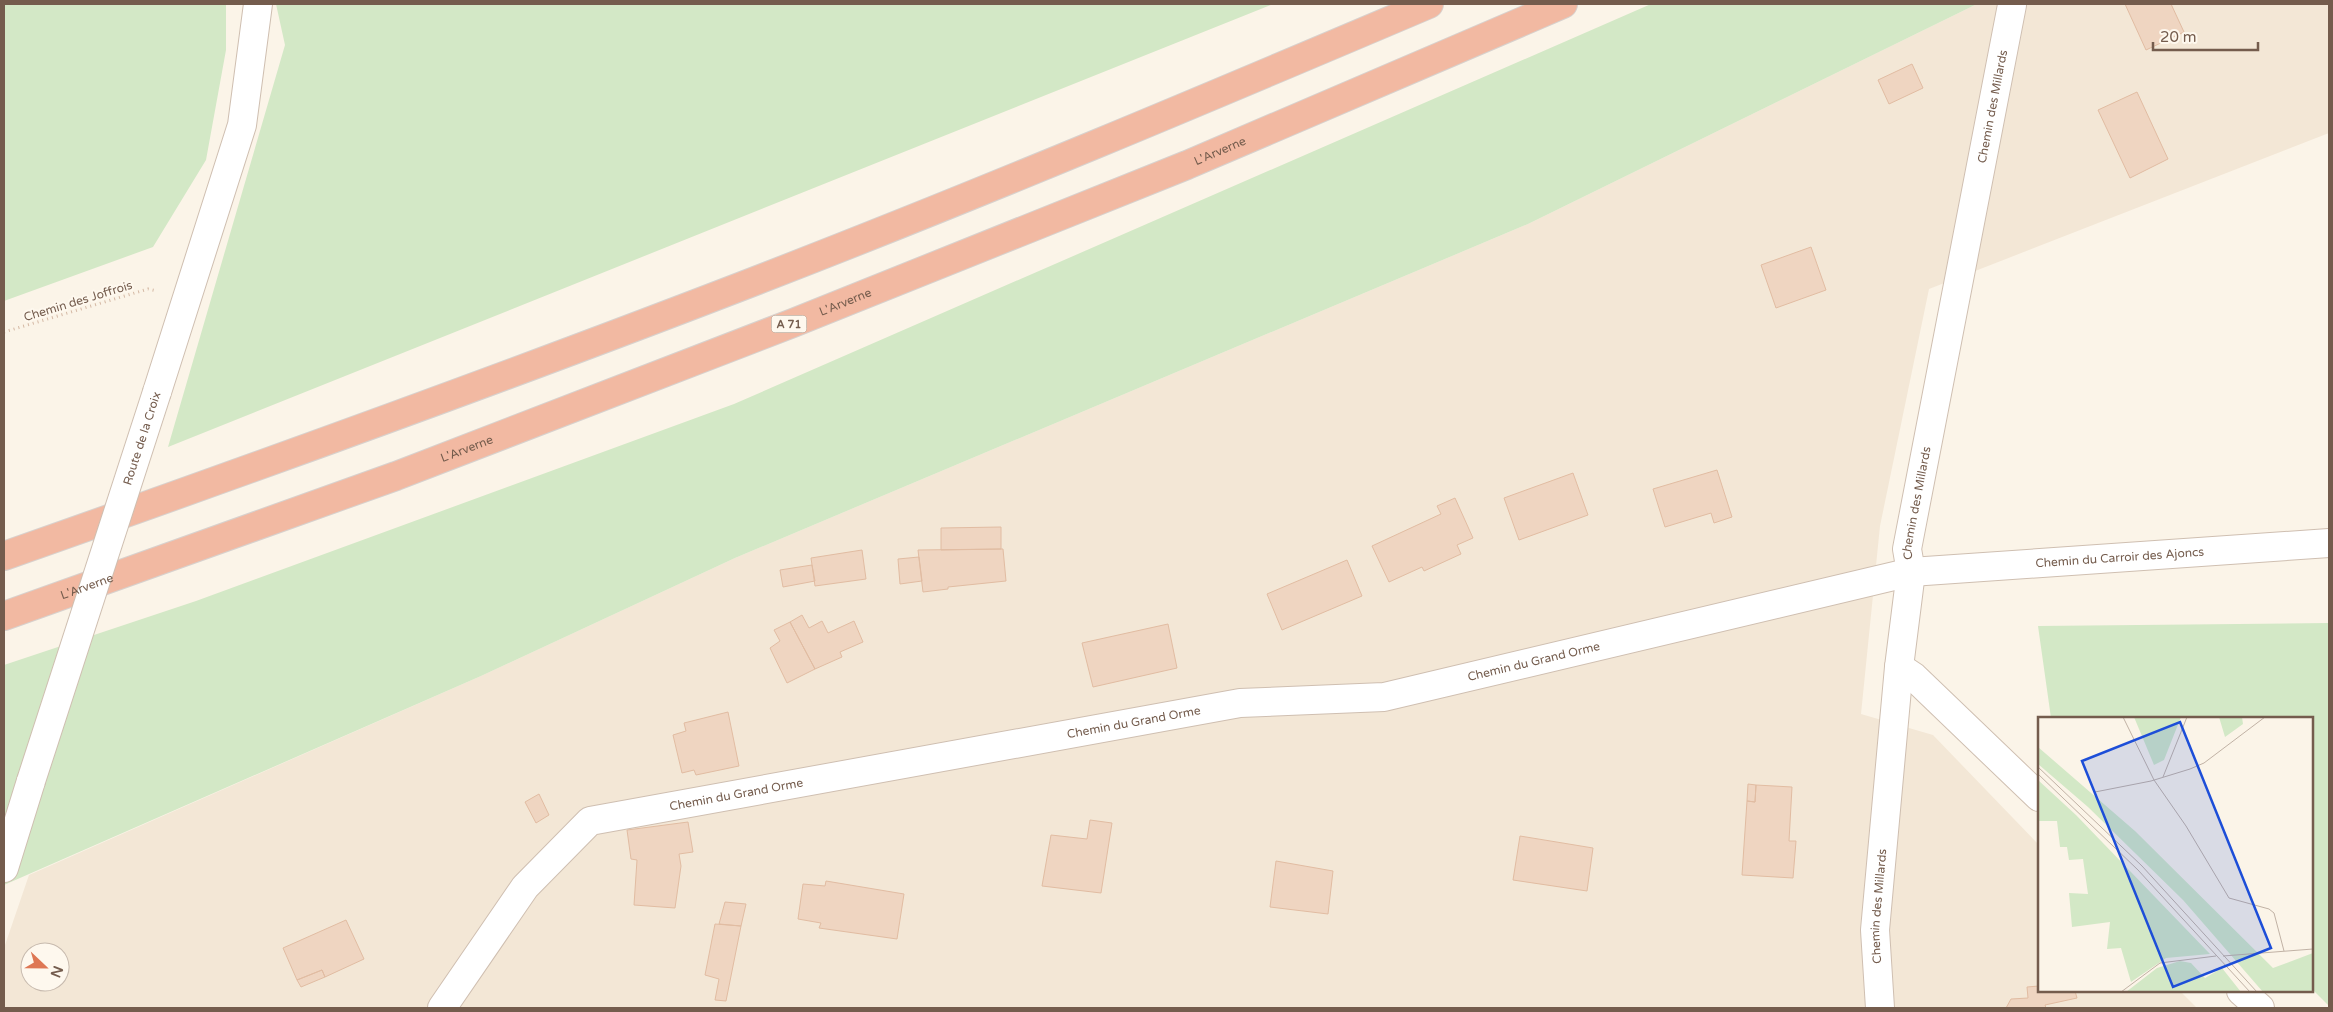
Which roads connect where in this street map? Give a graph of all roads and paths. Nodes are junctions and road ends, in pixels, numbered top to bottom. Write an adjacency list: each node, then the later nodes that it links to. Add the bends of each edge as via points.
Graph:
1 (258, 4): 5 (street, Route de la Croix, via 242,125)
2 (1429, 4): 8 (highway, via 1166,116 770,276 375,425)
3 (1563, 4): 10 (highway, L'Arverne / A 71, via 1187,165 793,323 396,476)
4 (2012, 5): 9 (street, Chemin des Millards, via 1907,549)
5 (187, 297): 6 (path, Chemin des Joffrois, via 148,289); 13 (street, Route de la Croix, bridge)
6 (4, 332)
7 (2329, 543): 9 (street, Chemin du Carroir des Ajoncs)
8 (4, 556)
9 (1910, 572): 11 (street, Chemin des Millards); 15 (street, Chemin du Grand Orme, via 1384,697 1240,703 590,821 525,886)
10 (4, 616)
11 (1899, 667): 12 (street, via 1914,677); 16 (street, Chemin des Millards, via 1875,930)
12 (2038, 796)
13 (4, 868)
14 (2242, 992): 17 (street)
15 (442, 1008)
16 (1880, 1008)
17 (2260, 1008)

